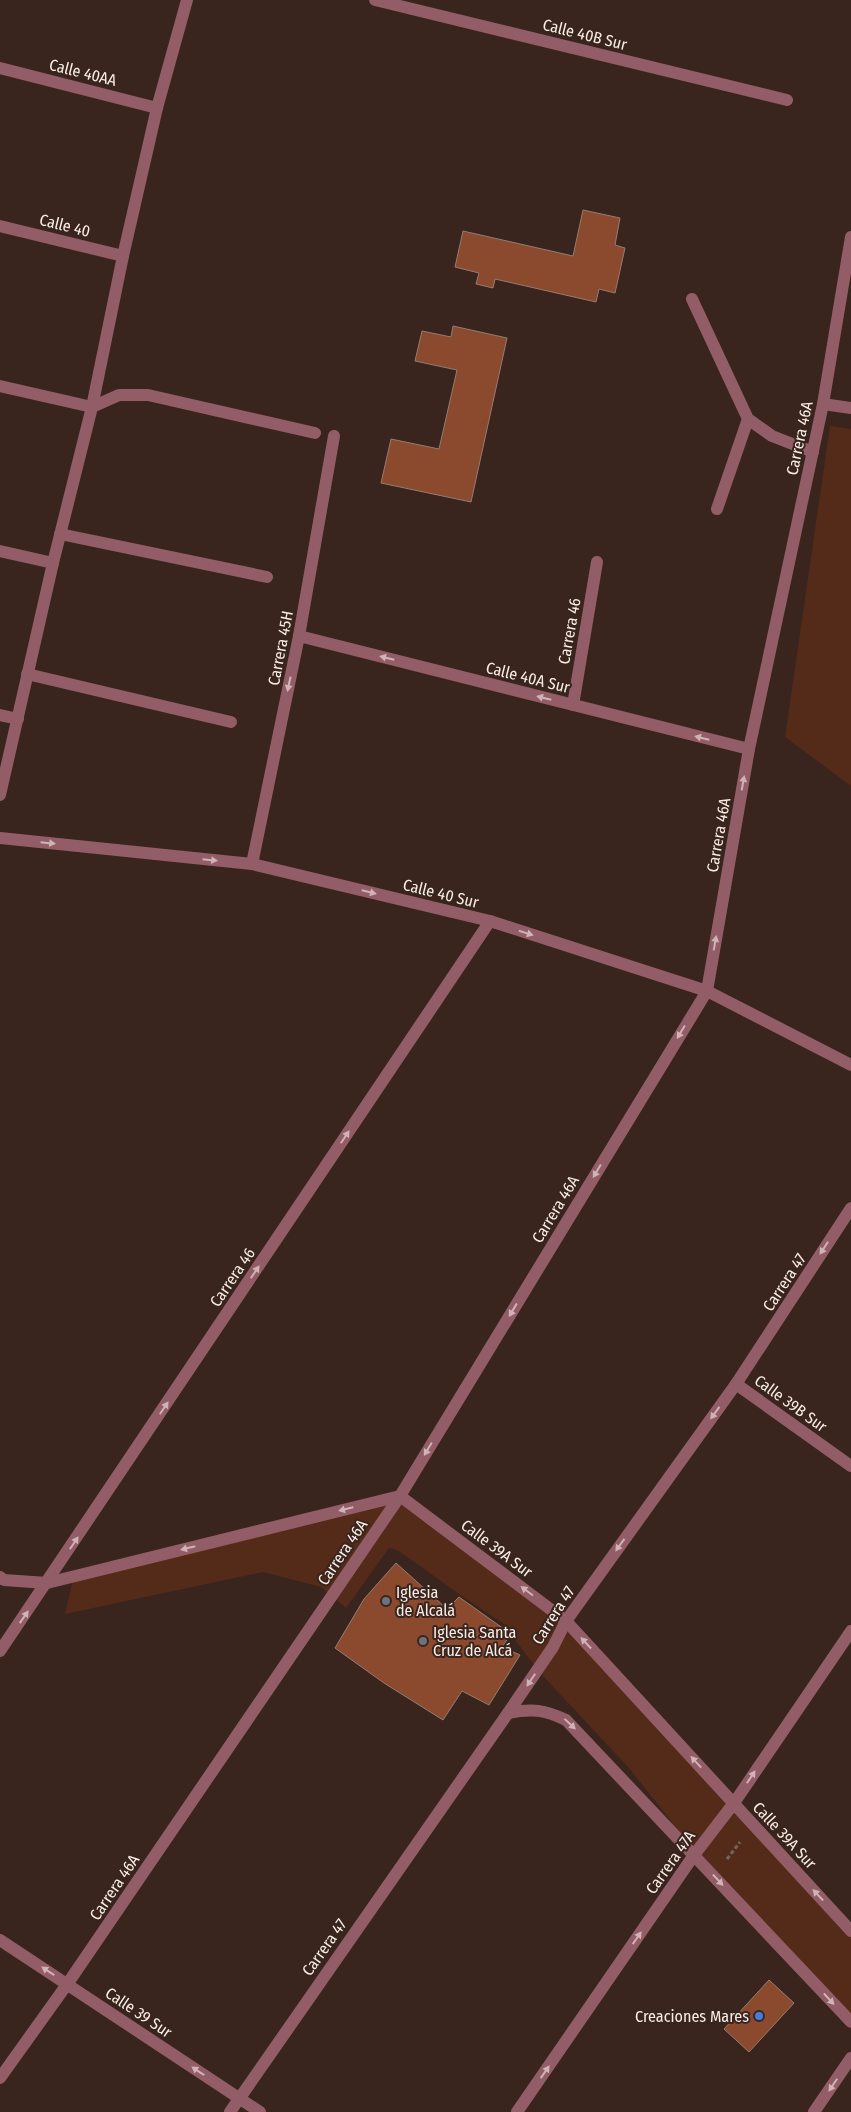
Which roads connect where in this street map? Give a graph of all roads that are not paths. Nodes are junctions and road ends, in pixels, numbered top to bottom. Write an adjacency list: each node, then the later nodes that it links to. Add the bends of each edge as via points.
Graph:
1 (187, 0): 5 (street)
2 (375, 0): 4 (street, Calle 40B Sur)
3 (0, 68): 5 (street, Calle 40AA)
4 (787, 100)
5 (158, 108): 8 (street)
6 (0, 226): 8 (street, Calle 40)
7 (851, 237): 11 (street, Carrera 46A)
8 (123, 256): 12 (street)
9 (692, 299): 14 (street)
10 (0, 386): 12 (street)
11 (823, 404): 13 (street); 17 (street, Carrera 46A)
12 (92, 407): 15 (street, via 119,395 148,396); 19 (street)
13 (851, 408)
14 (748, 419): 17 (street, via 772,436); 18 (street)
15 (316, 433)
16 (334, 436): 24 (street, Carrera 45H)
17 (812, 452): 30 (street, Carrera 46A)
18 (717, 510)
19 (60, 534): 22 (street); 23 (street)
20 (0, 551): 22 (street)
21 (598, 562): 26 (street, Carrera 46)
22 (53, 563): 25 (street)
23 (267, 577)
24 (299, 636): 26 (street, Calle 40A Sur, one-way to 24); 33 (street, Carrera 45H, one-way to 33)
25 (27, 674): 28 (street); 29 (street)
26 (573, 705): 30 (street, Calle 40A Sur, one-way to 26)
27 (0, 715): 28 (street)
28 (18, 719): 31 (street)
29 (231, 722)
30 (749, 749): 35 (street, Carrera 46A, one-way to 30)
31 (0, 795)
32 (0, 838): 33 (street, Calle 40 Sur, one-way to 33)
33 (252, 864): 34 (street, Calle 40 Sur, one-way to 34)
34 (490, 921): 35 (street, Calle 40 Sur, one-way to 35); 42 (street, Carrera 46, one-way to 34)
35 (707, 991): 36 (street, Calle 40 Sur); 40 (street, Carrera 46A, one-way to 40)
36 (851, 1065)
37 (851, 1208): 38 (street, Carrera 47, one-way to 38)
38 (736, 1384): 39 (street, Calle 39B Sur); 43 (street, Carrera 47, one-way to 43)
39 (851, 1466)
40 (400, 1496): 42 (street, one-way to 42); 43 (street, Calle 39A Sur, one-way to 40); 51 (street, Carrera 46A)
41 (0, 1577): 42 (street)
42 (47, 1583): 45 (street, Carrera 46, one-way to 42)
43 (566, 1621): 46 (street, Carrera 47, one-way to 46, via 553,1647); 47 (street, Calle 39A Sur, one-way to 43)
44 (851, 1631): 47 (street, Carrera 47A, one-way to 44)
45 (0, 1651)
46 (508, 1713): 48 (street, one-way to 48, via 547,1711 566,1720); 55 (street, Carrera 47)
47 (734, 1803): 48 (street, Carrera 47A); 49 (street, Calle 39A Sur, one-way to 47)
48 (694, 1855): 52 (street, one-way to 52); 58 (street, Carrera 47A, one-way to 48)
49 (851, 1931)
50 (0, 1940): 51 (street, Calle 39 Sur, one-way to 50)
51 (68, 1983): 54 (street, Carrera 46A); 55 (street, Calle 39 Sur, one-way to 51)
52 (851, 2022)
53 (851, 2058): 59 (street, one-way to 59)
54 (0, 2078)
55 (238, 2098): 56 (street, Carrera 47); 57 (street, Calle 39 Sur)
56 (230, 2112)
57 (260, 2112)
58 (517, 2112)
59 (814, 2112)

